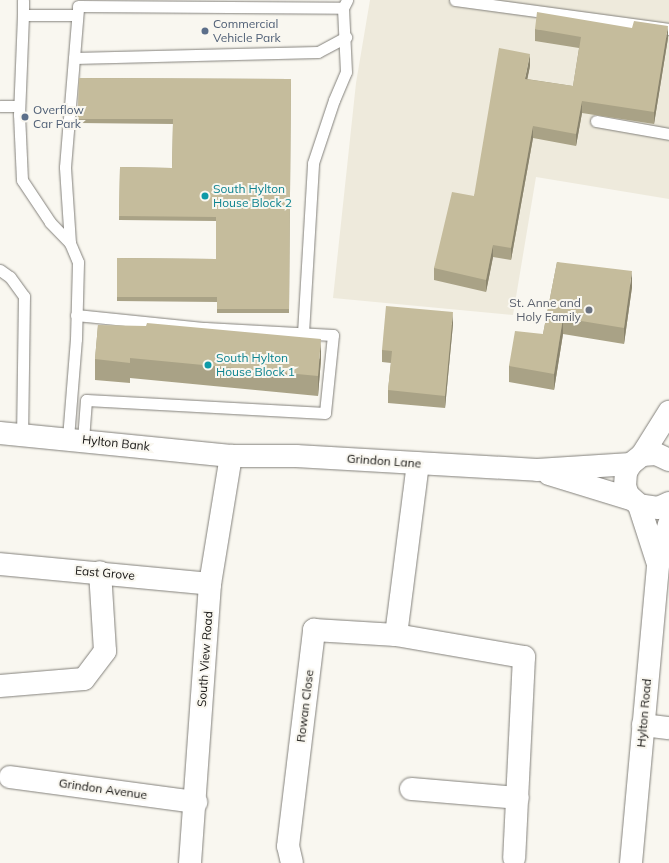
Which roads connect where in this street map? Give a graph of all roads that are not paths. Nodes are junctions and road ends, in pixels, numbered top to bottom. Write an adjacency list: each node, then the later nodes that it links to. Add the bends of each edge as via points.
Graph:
1 (23, 0): 5 (lane)
2 (455, 0): 6 (lane)
3 (345, 4): 4 (lane); 7 (lane)
4 (78, 7): 5 (lane); 8 (lane)
5 (23, 15): 10 (lane)
6 (669, 29)
7 (346, 37): 8 (lane, via 318,52); 16 (lane, via 346,72 313,163)
8 (74, 58): 13 (lane, via 65,167)
9 (0, 106): 10 (lane)
10 (19, 106): 13 (lane, via 22,180 50,222)
11 (596, 121): 12 (lane)
12 (669, 134)
13 (70, 243): 15 (lane, via 78,262)
14 (0, 270): 19 (lane, via 10,277 24,296)
15 (76, 315): 16 (lane, via 205,328); 20 (lane)
16 (303, 333): 20 (lane, via 333,335 325,412 86,400)
17 (669, 412): 22 (street)
18 (0, 433): 19 (street, Hylton Bank)
19 (22, 435): 20 (street, Hylton Bank)
20 (76, 439): 21 (street, Hylton Bank)
21 (232, 456): 24 (street, Grindon Lane, via 296,456); 32 (street, South View Road)
22 (636, 460): 23 (street, Grindon Lane, via 656,454); 25 (street, Grindon Lane); 26 (street, Hylton Road, via 626,472 625,486)
23 (669, 460)
24 (418, 463): 25 (street, Grindon Lane); 33 (street)
25 (537, 470): 26 (street, Grindon Lane)
26 (635, 502): 27 (street, Grindon Lane, via 658,508); 30 (street, Hylton Road)
27 (669, 503)
28 (669, 524): 30 (street, Hylton Road)
29 (0, 564): 31 (street, East Grove)
30 (658, 564): 35 (street, Hylton Road)
31 (100, 572): 32 (street, East Grove); 34 (street, via 105,651 84,679)
32 (210, 584): 40 (street, South View Road)
33 (396, 635): 39 (street, Rowan Close, via 524,657); 43 (street, Rowan Close, via 314,630 288,846)
34 (0, 686)
35 (643, 725): 36 (street); 44 (street, Hylton Road)
36 (669, 728)
37 (10, 777): 40 (street, Grindon Avenue)
38 (411, 789): 39 (street)
39 (518, 798): 41 (street, Rowan Close)
40 (196, 802): 42 (street, South View Road)
41 (514, 858)
42 (190, 863)
43 (292, 863)
44 (631, 863)

